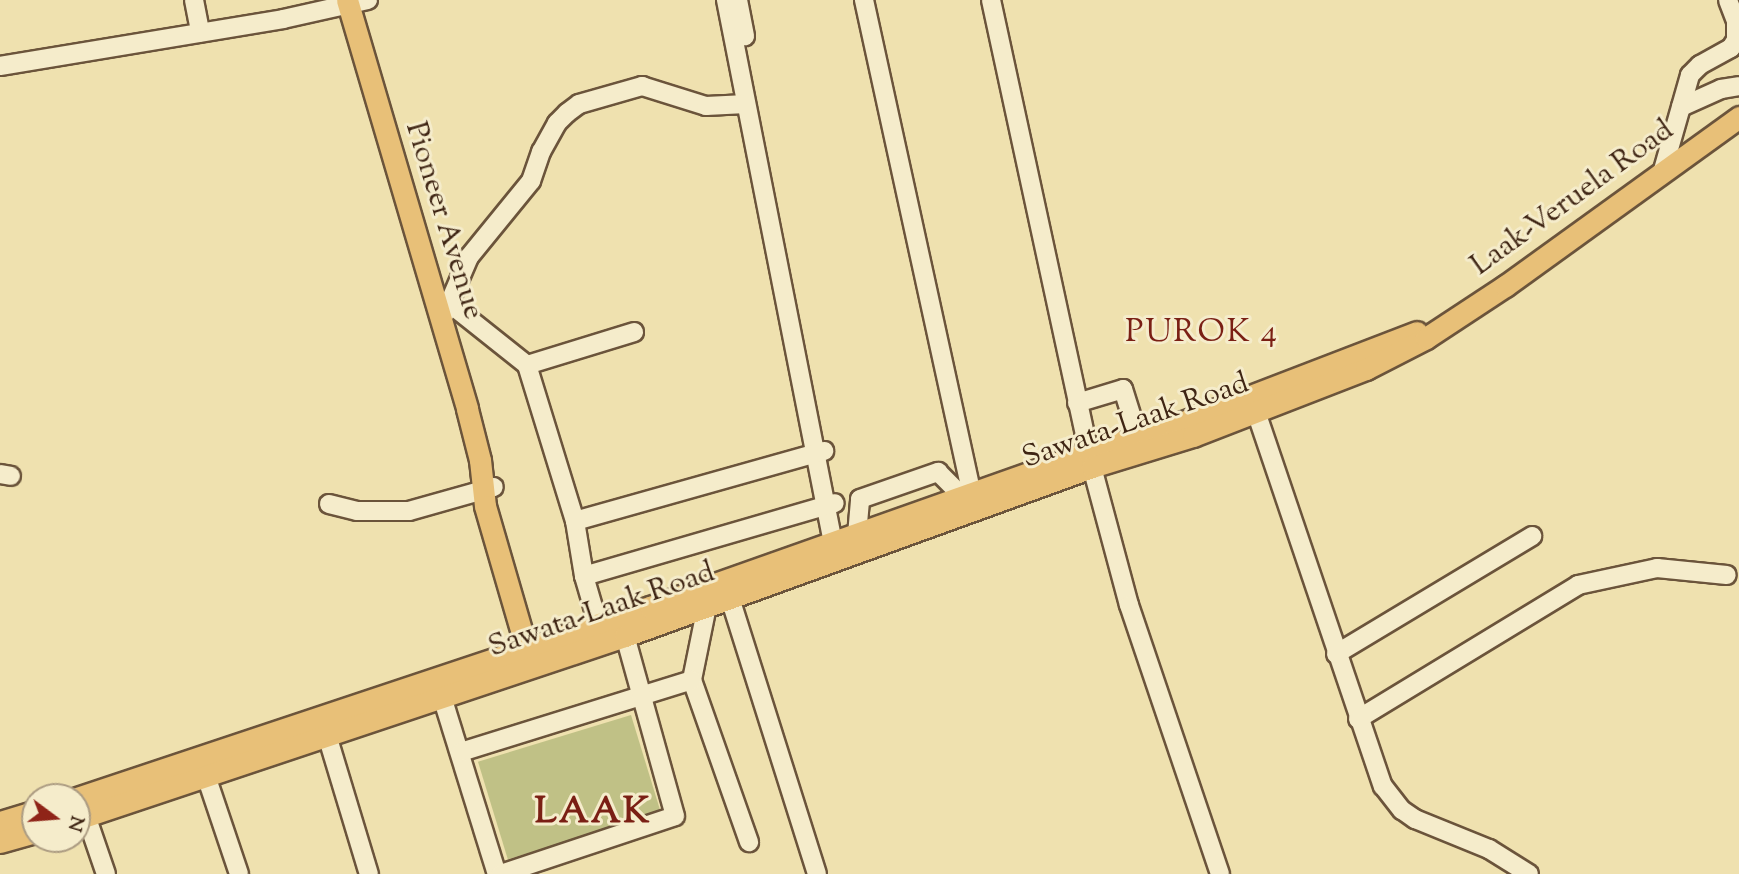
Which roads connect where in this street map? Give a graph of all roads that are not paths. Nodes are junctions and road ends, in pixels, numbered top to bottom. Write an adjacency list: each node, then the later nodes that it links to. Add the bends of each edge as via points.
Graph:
1 (194, 0): 8 (street)
2 (726, 0): 11 (street)
3 (738, 0): 22 (street)
4 (864, 0): 25 (street)
5 (991, 0): 19 (street)
6 (1728, 0): 12 (street, via 1736,40 1724,53 1694,69)
7 (354, 2): 8 (street); 15 (main road, Pioneer Avenue)
8 (200, 32): 9 (street)
9 (0, 66)
10 (1739, 86): 12 (street)
11 (746, 104): 15 (street, via 706,106 642,86 579,104 557,123 531,181 475,248); 22 (street)
12 (1681, 107): 14 (street)
13 (1739, 117): 14 (main road, Laak-Veruela Road)
14 (1663, 170): 16 (main road, Laak-Veruela Road, via 1505,286)
15 (445, 311): 18 (street); 24 (main road, Pioneer Avenue)
16 (1439, 327): 20 (main road, Sawata-Laak Road, via 1417,344 1366,369)
17 (634, 332): 18 (street)
18 (527, 365): 28 (street)
19 (1077, 403): 21 (street, via 1123,388); 23 (street)
20 (1254, 404): 21 (main road, Sawata-Laak Road); 23 (main road, Sawata-Laak Road, via 1193,436); 37 (street)
21 (1138, 437): 23 (main road, Sawata-Laak Road)
22 (819, 452): 27 (street); 28 (street)
23 (1090, 460): 25 (main road, Sawata-Laak Road); 61 (street, via 1129,606)
24 (488, 489): 26 (street, via 409,511 357,511); 38 (main road, Pioneer Avenue)
25 (970, 501): 30 (main road, Sawata-Laak Road); 30 (street, via 938,472 860,499)
26 (329, 504)
27 (829, 504): 30 (street); 32 (street)
28 (575, 521): 32 (street)
29 (1532, 536): 37 (street)
30 (843, 547): 33 (main road, Sawata-Laak Road); 35 (main road, Sawata-Laak Road)
31 (1727, 575): 43 (street, via 1657,568 1578,585)
32 (584, 576): 35 (street)
33 (730, 598): 34 (main road, Sawata-Laak Road); 60 (street)
34 (707, 606): 36 (main road, Sawata-Laak Road); 39 (street)
35 (598, 624): 38 (main road, Sawata-Laak Road)
36 (625, 636): 38 (main road, Sawata-Laak Road); 41 (street)
37 (1336, 653): 43 (street)
38 (535, 656): 40 (main road, Sawata-Laak Road)
39 (692, 680): 41 (street); 55 (street)
40 (440, 688): 42 (main road, Sawata-Laak Road); 44 (main road, Sawata-Laak Road); 45 (street)
41 (642, 697): 45 (street); 59 (street, via 675,816)
42 (321, 716): 44 (street); 46 (main road, Sawata-Laak Road)
43 (1359, 719): 62 (street, via 1383,786 1402,810 1431,827 1500,854)
44 (327, 737): 47 (main road, Sawata-Laak Road); 58 (street)
45 (461, 752): 59 (street)
46 (200, 757): 47 (street); 48 (main road, Sawata-Laak Road)
47 (207, 778): 49 (main road, Sawata-Laak Road); 57 (street)
48 (91, 803)
49 (91, 805)
50 (21, 815): 51 (main road)
51 (0, 822)
52 (21, 836): 54 (main road)
53 (91, 836): 56 (street)
54 (0, 842)
55 (749, 842)
56 (106, 874)
57 (239, 874)
58 (369, 874)
59 (499, 874)
60 (817, 874)
61 (1220, 874)
62 (1529, 874)

